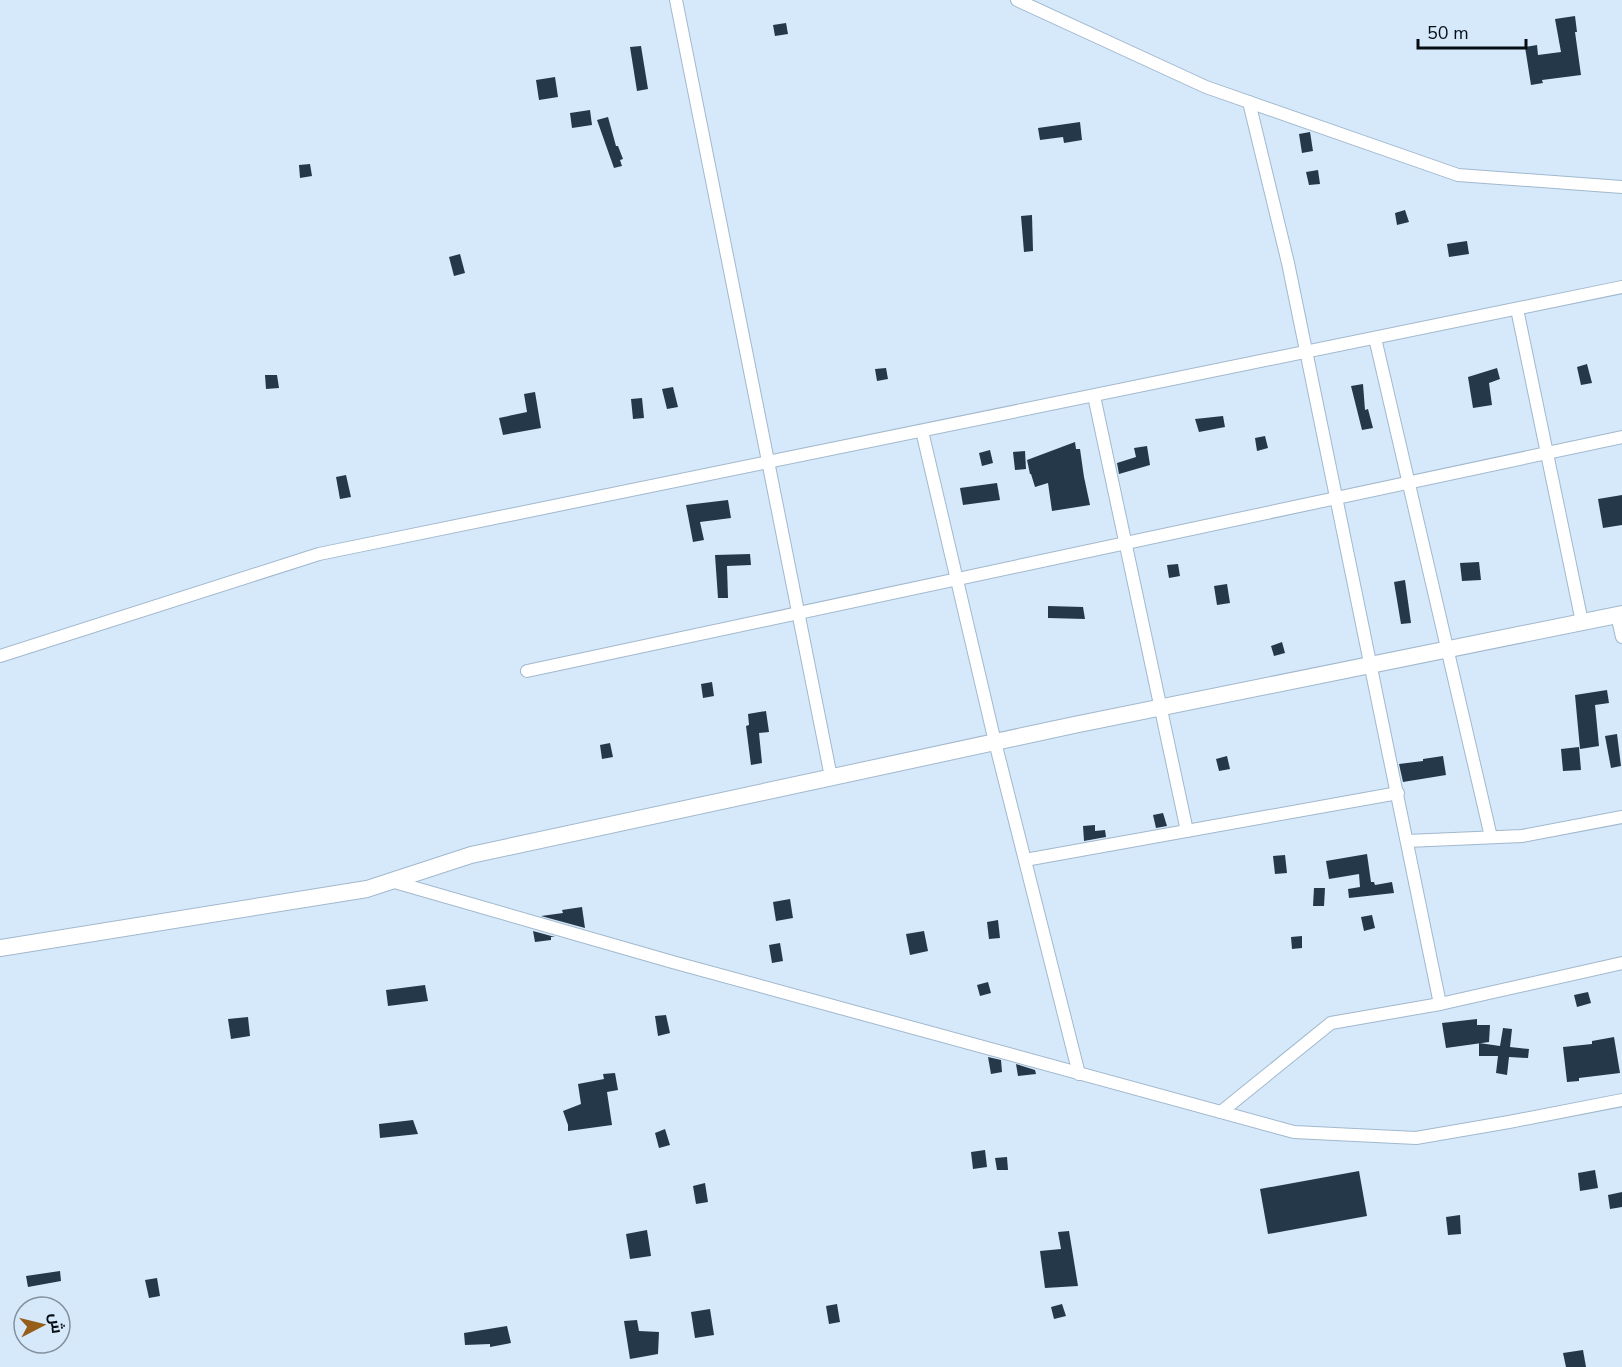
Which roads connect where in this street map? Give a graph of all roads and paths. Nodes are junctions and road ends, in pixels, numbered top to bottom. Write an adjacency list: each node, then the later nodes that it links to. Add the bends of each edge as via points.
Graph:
1 (676, 0): 13 (street)
2 (1017, 0): 3 (street, via 1206,87)
3 (1249, 102): 4 (street, via 1458,175); 8 (street)
4 (1622, 188)
5 (1622, 287): 6 (street)
6 (1517, 309): 7 (street); 12 (street)
7 (1375, 338): 8 (street); 14 (street)
8 (1306, 353): 9 (street); 15 (street)
9 (1094, 396): 10 (street); 16 (street)
10 (922, 431): 13 (street); 17 (street)
11 (1622, 437): 12 (street)
12 (1547, 453): 14 (street); 20 (street)
13 (768, 462): 18 (street); 23 (street, via 319,554)
14 (1408, 483): 15 (street); 22 (street)
15 (1335, 498): 16 (street); 24 (street)
16 (1125, 543): 17 (street); 26 (street)
17 (957, 579): 18 (street); 27 (street)
18 (798, 613): 25 (street); 28 (street)
19 (1620, 614): 20 (street); 21 (street)
20 (1582, 622): 22 (street)
21 (1622, 637)
22 (1447, 650): 24 (street); 32 (street)
23 (0, 656)
24 (1371, 665): 26 (street); 29 (street)
25 (527, 671)
26 (1161, 707): 27 (street); 31 (street)
27 (995, 742): 28 (street); 34 (street)
28 (831, 777): 35 (street, via 471,855)
29 (1398, 794): 31 (street); 33 (street)
30 (1622, 817): 32 (street, via 1522,836)
31 (1187, 831): 34 (street)
32 (1491, 837): 33 (street)
33 (1407, 842): 38 (street)
34 (1025, 860): 39 (street)
35 (391, 881): 36 (street, via 367,890); 39 (street)
36 (0, 948)
37 (1622, 963): 38 (street)
38 (1440, 1004): 41 (street, via 1331,1023)
39 (1079, 1074): 41 (street)
40 (1622, 1100): 41 (street, via 1416,1138 1294,1132)
41 (1221, 1112)

